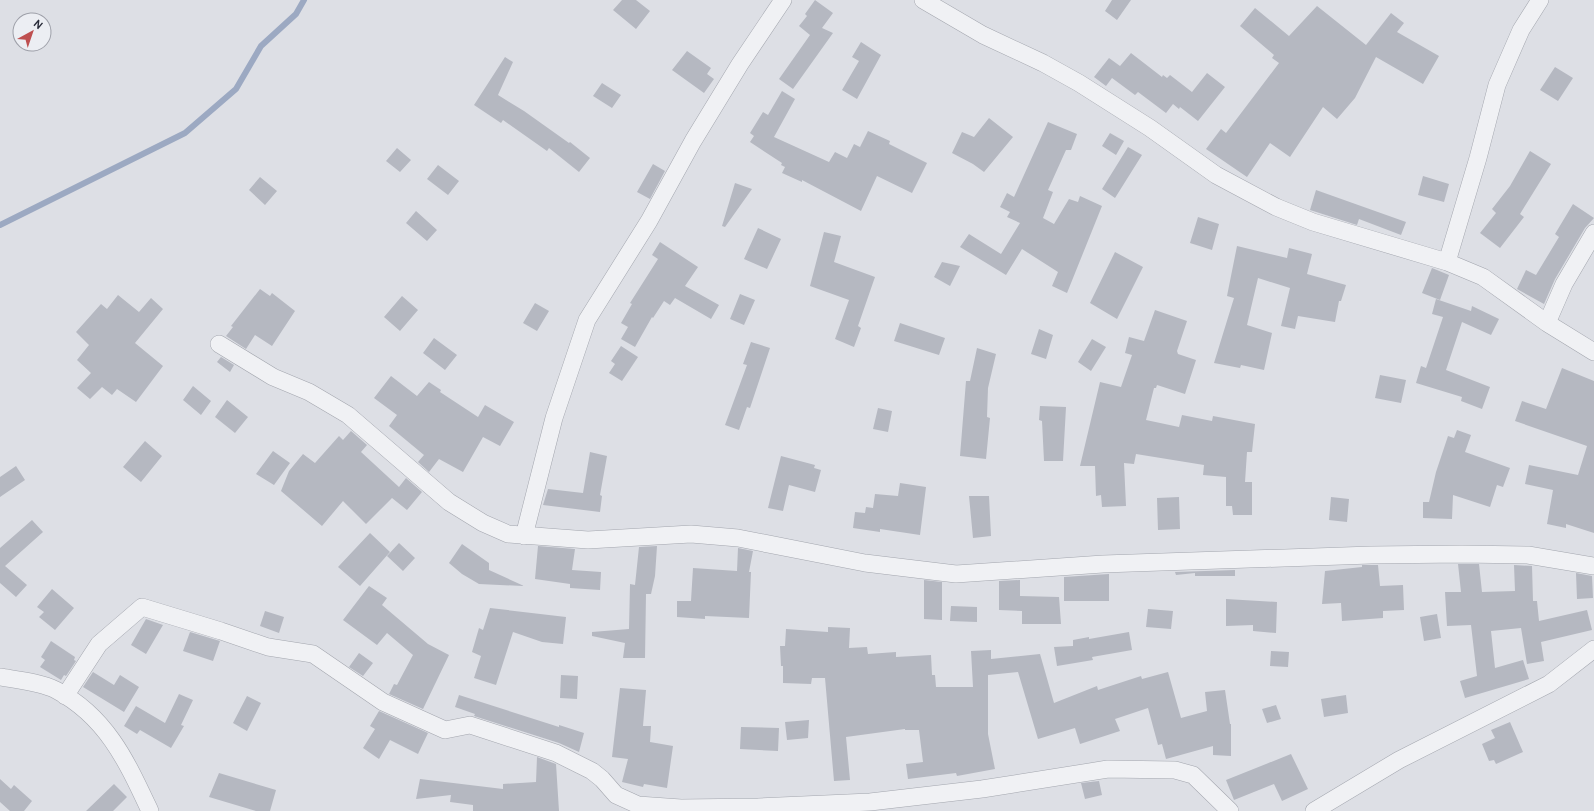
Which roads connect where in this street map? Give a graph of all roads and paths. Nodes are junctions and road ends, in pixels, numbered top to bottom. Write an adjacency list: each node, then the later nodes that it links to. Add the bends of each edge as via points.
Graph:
1 (783, 0): 9 (street, via 740,64 693,141 649,221 587,320 554,418)
2 (923, 0): 5 (street, via 983,34 1080,83 1216,175 1276,207 1313,222)
3 (1540, 0): 5 (street, via 1521,30 1497,84)
4 (1594, 233): 6 (street, via 1564,284)
5 (1447, 262): 6 (street, via 1483,277)
6 (1547, 323): 8 (street)
7 (219, 344): 9 (street, via 273,377 309,392 348,416 449,502 483,523 508,534)
8 (1594, 352)
9 (524, 536): 10 (street, via 588,540 691,534 738,538 865,563 956,574 1103,564 1371,555 1528,555)
10 (1594, 566)
11 (1594, 650): 14 (street, via 1548,684 1398,760)
12 (0, 677): 13 (street, via 26,681 56,690)
13 (65, 696): 15 (street, via 88,711 108,732 126,761); 16 (street, via 98,644 142,607 268,647 314,654 383,702 445,730 470,725 556,753 592,771 616,795 638,805 681,808 870,802 982,789 1108,770 1175,770 1193,775)
14 (1322, 809)
15 (150, 811)
16 (1230, 811)

